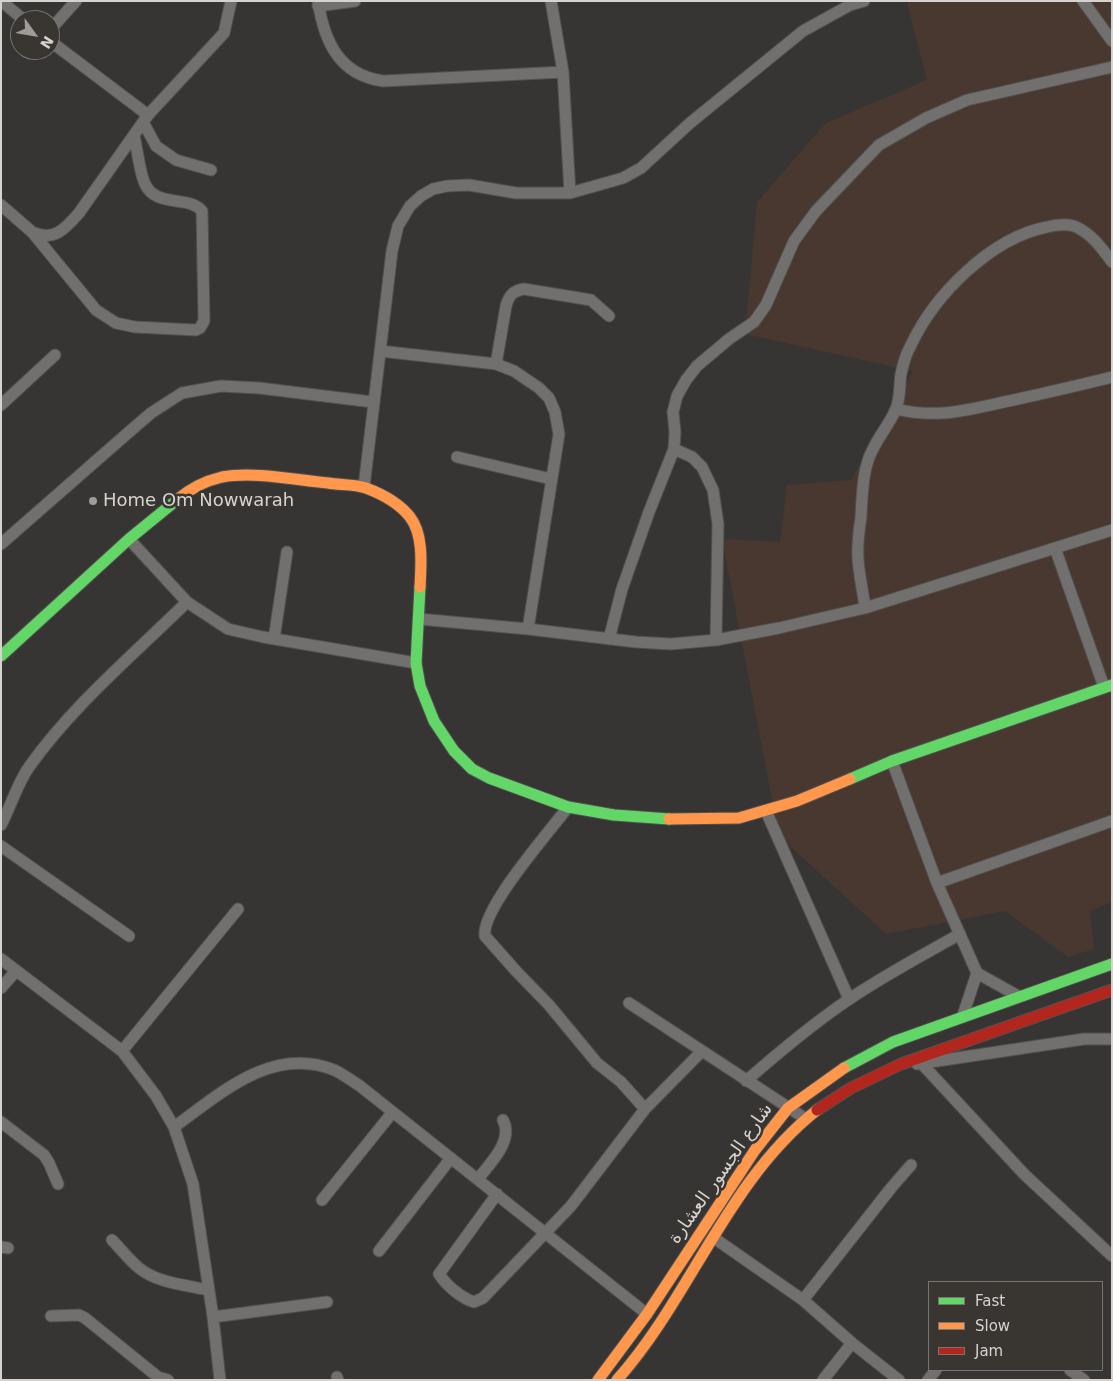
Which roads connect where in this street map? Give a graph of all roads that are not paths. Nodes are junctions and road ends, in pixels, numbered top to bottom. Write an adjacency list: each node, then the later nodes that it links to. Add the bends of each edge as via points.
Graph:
1 (76, 1): 10 (street)
2 (231, 1): 15 (street, via 224,33)
3 (355, 1): 8 (street)
4 (551, 1): 14 (street)
5 (864, 1): 18 (street, via 850,5 803,31 690,123 641,168 623,178)
6 (1083, 1): 11 (street)
7 (1, 2): 9 (street)
8 (318, 4): 14 (street, via 329,44 335,53 356,72 370,79)
9 (11, 10)
10 (60, 19)
11 (1112, 41)
12 (60, 49): 15 (street)
13 (1112, 67): 30 (street, via 967,100 926,118 879,146 816,211 794,241 766,306 754,322 729,338 686,380 673,412)
14 (563, 72): 18 (street)
15 (145, 119): 16 (street); 17 (street, via 156,146 162,151 176,160)
16 (134, 135): 20 (street, via 67,227 48,236); 20 (street, via 145,186 168,201 190,203 202,212 204,321 200,328 135,327 116,323 96,310)
17 (211, 170)
18 (570, 193): 23 (street, via 516,193 447,186 421,196 410,206 398,226)
19 (1, 205): 20 (street)
20 (32, 232)
21 (1112, 262): 29 (street, via 1088,234 1072,226 1031,230 1012,239 980,261 937,304 905,358)
22 (609, 316): 25 (street, via 591,300 524,289 514,291 508,297)
23 (380, 351): 25 (street); 27 (street)
24 (55, 355): 28 (street)
25 (496, 364): 32 (street, via 514,371 539,388 556,412 559,434)
26 (1112, 378): 29 (street, via 935,415)
27 (373, 402): 33 (street); 36 (street, via 221,386 182,392 151,413)
28 (1, 405)
29 (896, 410): 40 (street, via 872,450 864,482 858,557)
30 (674, 450): 44 (street, via 622,589); 45 (street, via 692,457 702,467 713,490 718,524)
31 (457, 458): 32 (street)
32 (551, 479): 42 (street)
33 (364, 487): 35 (street, via 249,474 223,477 190,489); 41 (street, via 400,507 416,528 422,553)
34 (1112, 530): 37 (street)
35 (129, 539): 39 (street); 46 (street)
36 (1, 544)
37 (1055, 548): 40 (street); 48 (street)
38 (287, 552): 43 (street)
39 (187, 602): 43 (street, via 228,629); 53 (street, via 75,711 28,768)
40 (865, 608): 45 (street)
41 (420, 619): 42 (street); 47 (street)
42 (528, 629): 44 (street)
43 (274, 639): 47 (street)
44 (609, 639): 45 (street, via 671,644)
45 (716, 640)
46 (1, 656)
47 (416, 663): 50 (street, via 420,686 434,721 463,762 489,778)
48 (1108, 686): 49 (street)
49 (892, 761): 51 (street); 55 (street)
50 (568, 807): 51 (street, via 614,815 689,820 739,818); 76 (street, via 505,889 487,920 485,936 597,1063 621,1082)
51 (766, 811): 66 (street)
52 (1112, 821): 55 (street)
53 (1, 825)
54 (1, 846): 58 (street)
55 (937, 883): 57 (street)
56 (238, 909): 70 (street)
57 (960, 934): 62 (street); 66 (street)
58 (129, 936)
59 (1, 959): 61 (street)
60 (1112, 964): 65 (street, شارع الجسور العشارة)
61 (16, 971): 63 (street); 70 (street)
62 (978, 973): 65 (street); 68 (street)
63 (1, 988)
64 (1112, 990): 72 (street, شارع الجسور العشارة)
65 (1018, 996): 68 (street, شارع الجسور العشارة)
66 (849, 999): 74 (street)
67 (629, 1003): 71 (street)
68 (963, 1015): 75 (street, شارع الجسور العشارة, via 862,1057)
69 (1112, 1039): 73 (street, via 1084,1039)
70 (122, 1051): 81 (street, via 156,1096)
71 (702, 1051): 74 (street); 76 (street)
72 (901, 1064): 73 (street); 78 (street, شارع الجسور العشارة, via 849,1091)
73 (922, 1064): 92 (street, via 1024,1174)
74 (746, 1080): 75 (street)
75 (788, 1108): 78 (street); 96 (street, شارع الجسور العشارة, via 755,1150)
76 (645, 1109): 88 (street, via 576,1200)
77 (392, 1113): 81 (street, via 360,1086 334,1070 313,1064 288,1064 242,1078); 82 (street); 87 (street)
78 (806, 1119): 89 (street, شارع الجسور العشارة, via 773,1154)
79 (503, 1120): 84 (street, via 507,1127 506,1139)
80 (1, 1122): 85 (street, via 44,1155)
81 (174, 1127): 93 (street, via 192,1184)
82 (451, 1158): 84 (street); 91 (street)
83 (911, 1166): 94 (street)
84 (478, 1179): 86 (street)
85 (58, 1184)
86 (497, 1194): 88 (street); 88 (street, via 439,1272 439,1276 455,1291 470,1300 483,1298)
87 (322, 1200)
88 (544, 1233): 96 (street)
89 (714, 1238): 94 (street); 104 (street, شارع الجسور العشارة, via 664,1316)
90 (112, 1240): 93 (street, via 149,1275)
91 (379, 1251)
92 (1112, 1256)
93 (208, 1290): 98 (street)
94 (803, 1300): 99 (street)
95 (327, 1302): 98 (street)
96 (647, 1314): 103 (street, شارع الجسور العشارة)
97 (51, 1316): 101 (street, via 79,1315 85,1318 158,1376)
98 (213, 1317): 102 (street)
99 (852, 1343): 105 (street); 106 (street)
100 (1071, 1371): 107 (street)
101 (168, 1380)
102 (220, 1380)
103 (598, 1380)
104 (617, 1380)
105 (823, 1380)
106 (899, 1380)
107 (1084, 1380)

